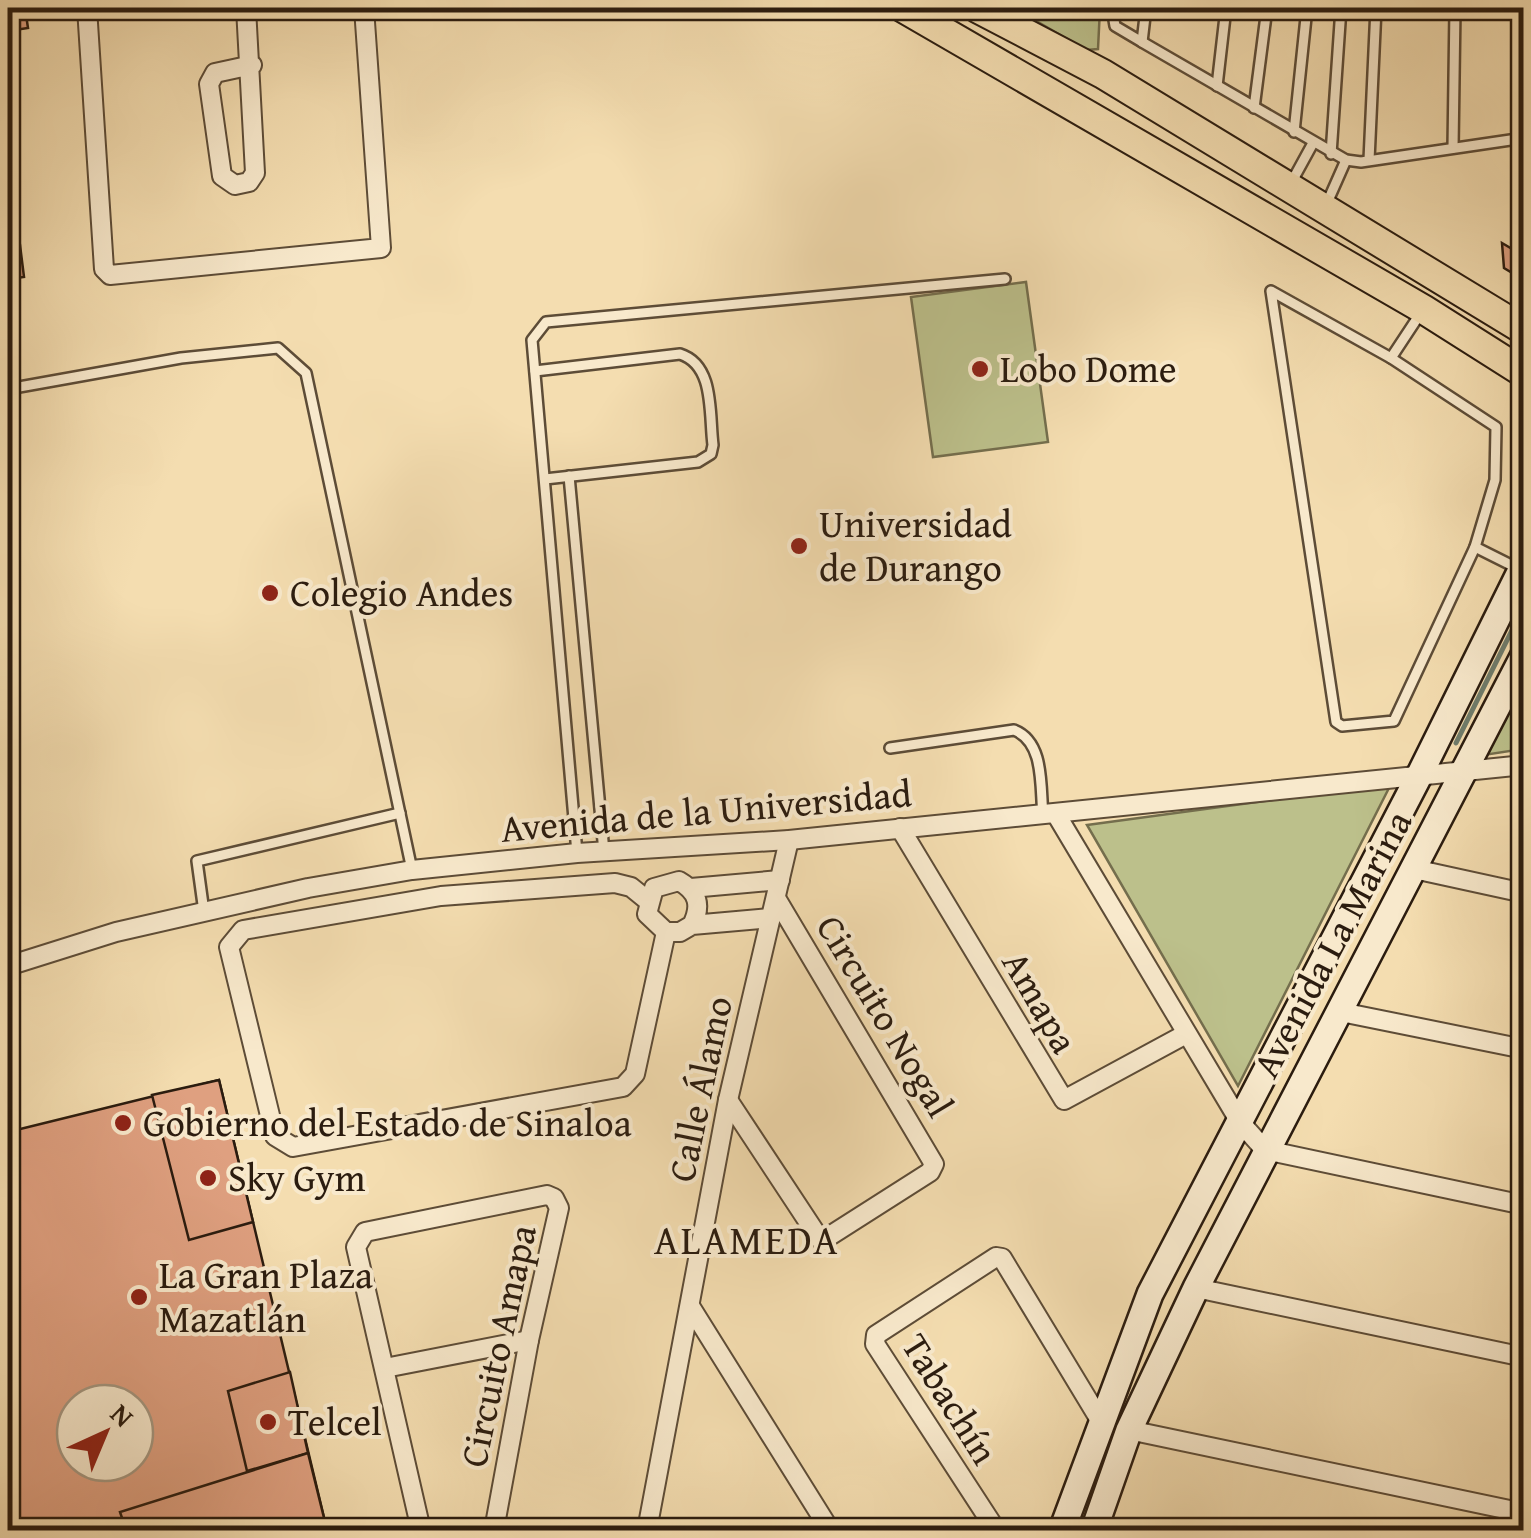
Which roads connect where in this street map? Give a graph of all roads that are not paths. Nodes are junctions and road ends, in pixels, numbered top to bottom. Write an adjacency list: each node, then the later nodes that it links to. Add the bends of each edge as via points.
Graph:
1 (87, 8): 3 (street, via 104,269 110,274 381,248)
2 (246, 8): 17 (street)
3 (364, 8)
4 (1146, 8): 16 (lane)
5 (1226, 8): 18 (lane)
6 (1267, 8): 19 (lane)
7 (1307, 8): 20 (lane)
8 (1341, 8): 24 (lane)
9 (1376, 8): 26 (lane)
10 (1455, 8): 23 (lane)
11 (1468, 8): 15 (lane)
12 (920, 11): 30 (main road)
13 (992, 12): 27 (main road)
14 (1112, 12): 16 (lane, via 1115,26)
15 (1524, 15)
16 (1142, 42): 18 (lane)
17 (252, 65): 17 (street, via 215,73 209,84 222,176 235,184 255,173)
18 (1216, 86): 19 (lane)
19 (1254, 108): 20 (lane)
20 (1294, 132): 22 (lane)
21 (1524, 138): 23 (lane)
22 (1312, 143): 24 (lane); 27 (lane)
23 (1454, 148): 26 (lane)
24 (1331, 154): 25 (lane)
25 (1346, 160): 26 (lane); 28 (lane)
26 (1369, 160)
27 (1290, 185): 28 (main road)
28 (1326, 206): 31 (main road)
29 (1005, 279): 33 (lane, via 546,322 532,340)
30 (1423, 309): 32 (lane); 34 (main road)
31 (1524, 330)
32 (1392, 358): 38 (lane, via 1496,427 1495,480); 38 (lane, via 1275,291 1268,295 1338,724 1399,716)
33 (535, 371): 36 (lane, via 680,354 705,374 713,445 705,460); 37 (lane)
34 (1524, 374)
35 (8, 389): 45 (lane, via 220,354 278,348 291,356 306,373)
36 (570, 476): 37 (lane); 49 (lane)
37 (545, 479): 50 (lane)
38 (1475, 548): 39 (lane)
39 (1522, 567): 44 (main road, Avenida La Marina)
40 (1524, 655): 43 (main road, Avenida La Marina)
41 (890, 748): 46 (lane, via 1014,730 1024,734 1036,754)
42 (1524, 765): 43 (street)
43 (1464, 774): 44 (street, Avenida La Marina); 52 (main road, Avenida La Marina)
44 (1419, 776): 46 (street, Avenida de la Universidad); 66 (main road, Avenida La Marina)
45 (400, 813): 51 (lane); 57 (lane, via 197,861)
46 (1049, 815): 47 (street, Avenida de la Universidad); 63 (street)
47 (900, 828): 48 (street, Avenida de la Universidad); 63 (street, Amapa, via 1057,1095 1073,1098)
48 (789, 840): 49 (street, Avenida de la Universidad); 54 (street, Calle Álamo)
49 (604, 852): 50 (street, Avenida de la Universidad)
50 (577, 853): 51 (street, Avenida de la Universidad)
51 (412, 870): 57 (street, Avenida de la Universidad)
52 (1414, 870): 55 (street); 62 (main road, Avenida La Marina)
53 (691, 888): 54 (street); 56 (street, via 666,881); 59 (street, via 698,899)
54 (778, 889): 58 (street, Calle Álamo); 65 (street, Circuito Nogal, via 934,1164 819,1238)
55 (1524, 893)
56 (647, 900): 60 (street, via 648,914); 60 (street, via 615,883 485,890 243,930 229,946 275,1136 292,1147 623,1088 635,1074)
57 (204, 912): 61 (street, Avenida de la Universidad)
58 (771, 918): 59 (street); 65 (street, Calle Álamo)
59 (692, 924): 60 (street)
60 (666, 932)
61 (8, 966)
62 (1341, 1012): 64 (street); 67 (main road, Avenida La Marina)
63 (1186, 1034): 66 (street)
64 (1524, 1049)
65 (728, 1100): 70 (street, Calle Álamo)
66 (1240, 1122): 67 (street, Avenida La Marina); 74 (main road, Avenida La Marina, via 1150,1294)
67 (1265, 1150): 68 (street); 69 (main road, Avenida La Marina)
68 (1524, 1205)
69 (1196, 1288): 72 (street); 75 (main road, Avenida La Marina)
70 (690, 1306): 76 (street, Calle Álamo); 82 (street)
71 (529, 1340): 73 (street); 73 (street, Circuito Amapa, via 559,1208 547,1195 365,1232 356,1247); 79 (street, Circuito Amapa)
72 (1524, 1357)
73 (385, 1368): 78 (street, Circuito Amapa)
74 (1100, 1420): 83 (street, Tabachín, via 1002,1258 876,1335 875,1344); 84 (main road, Avenida La Marina)
75 (1130, 1430): 77 (street); 85 (main road, Avenida La Marina)
76 (652, 1509): 80 (street, Calle Álamo); 81 (street)
77 (1524, 1513)
78 (420, 1530)
79 (494, 1530)
80 (647, 1530)
81 (666, 1530)
82 (830, 1530)
83 (996, 1530)
84 (1062, 1530)
85 (1094, 1530)

